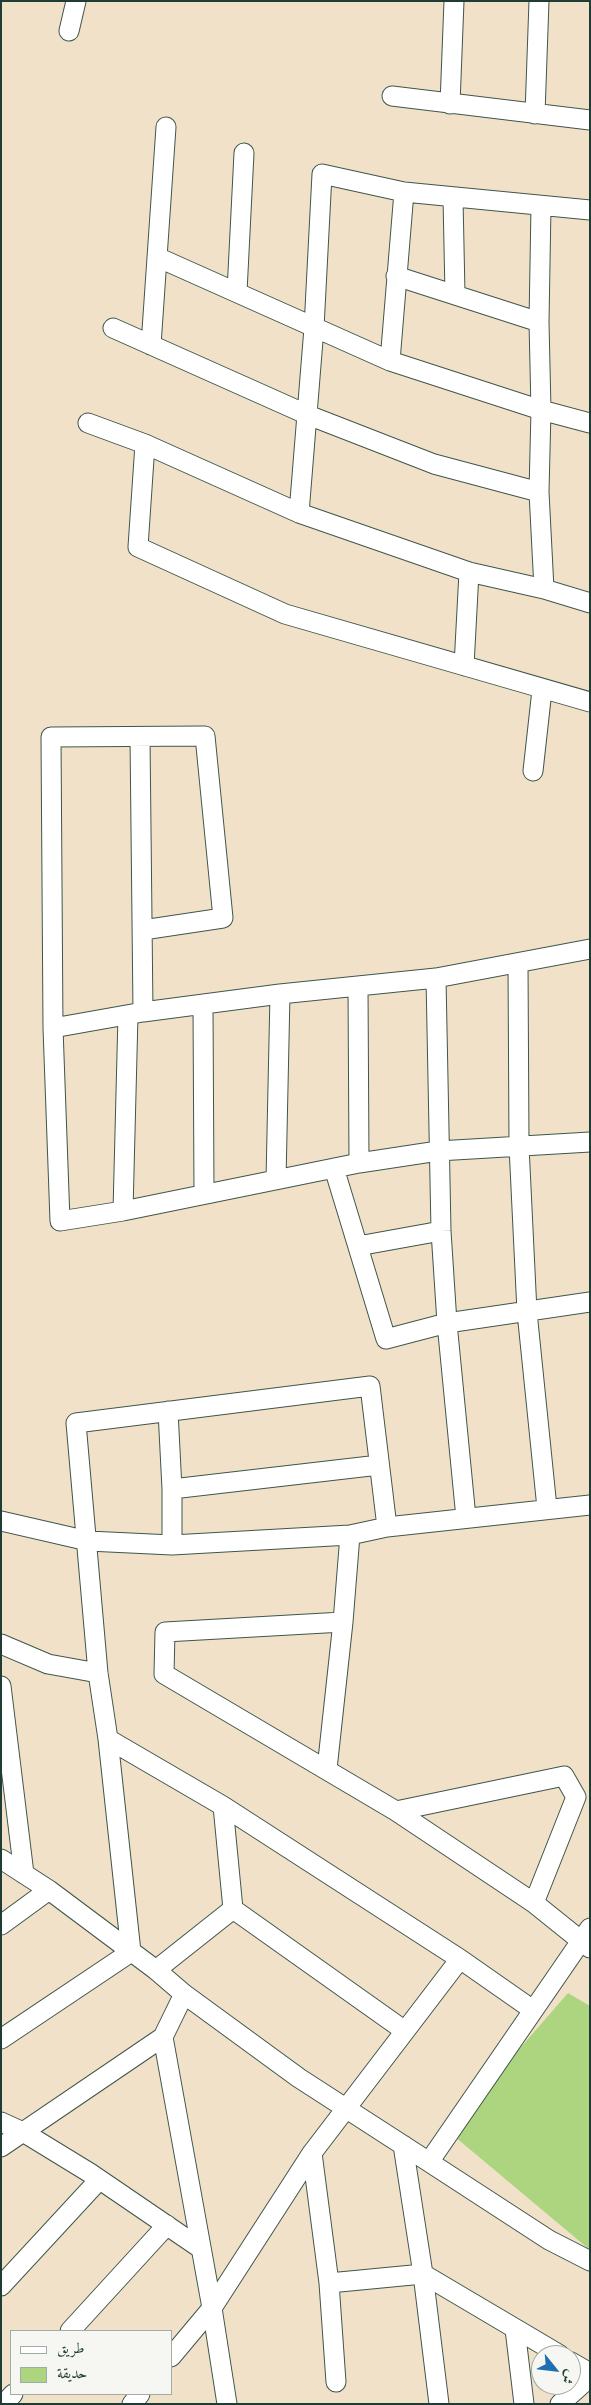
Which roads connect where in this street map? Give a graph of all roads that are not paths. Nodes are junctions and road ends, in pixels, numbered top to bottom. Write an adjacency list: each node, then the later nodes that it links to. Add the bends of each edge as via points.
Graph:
1 (76, 1): 4 (street)
2 (454, 1): 6 (street)
3 (539, 1): 7 (street)
4 (69, 31)
5 (392, 96): 6 (street)
6 (450, 104): 7 (street)
7 (535, 114): 8 (street)
8 (590, 120)
9 (166, 127): 15 (street)
10 (244, 153): 17 (street)
11 (404, 192): 12 (street); 16 (street); 21 (street, via 322,174)
12 (453, 198): 13 (street); 18 (street)
13 (542, 206): 14 (street); 19 (street)
14 (590, 210)
15 (157, 256): 17 (street); 22 (street)
16 (396, 276): 18 (street); 23 (street)
17 (237, 292): 21 (street)
18 (455, 294): 19 (street)
19 (539, 322): 24 (street)
20 (112, 328): 22 (street)
21 (314, 328): 23 (street); 25 (street)
22 (151, 345): 25 (street)
23 (390, 361): 24 (street)
24 (541, 410): 27 (street); 29 (street)
25 (308, 415): 29 (street, via 434,464); 30 (street)
26 (88, 422): 28 (street)
27 (590, 423)
28 (145, 444): 30 (street); 34 (street, via 138,547 285,614)
29 (539, 492): 32 (street)
30 (299, 513): 31 (street)
31 (469, 572): 32 (street); 34 (street)
32 (544, 589): 33 (street)
33 (590, 603)
34 (464, 666): 35 (street)
35 (542, 690): 36 (street); 38 (street)
36 (590, 702)
37 (140, 737): 39 (street); 39 (street, via 205,736 223,918); 47 (street, via 51,737)
38 (533, 771)
39 (143, 930): 46 (street)
40 (590, 949): 41 (street)
41 (518, 962): 42 (street); 49 (street)
42 (436, 978): 43 (street); 50 (street)
43 (358, 986): 44 (street); 51 (street)
44 (280, 994): 45 (street); 53 (street)
45 (203, 1005): 46 (street); 54 (street)
46 (135, 1014): 47 (street); 55 (street)
47 (53, 1028): 55 (street, via 60,1221)
48 (590, 1142): 49 (street)
49 (519, 1146): 50 (street); 59 (street)
50 (438, 1151): 51 (street); 56 (street)
51 (359, 1163): 52 (street)
52 (334, 1168): 53 (street); 57 (street)
53 (276, 1180): 54 (street)
54 (204, 1193): 55 (street)
55 (123, 1211)
56 (441, 1231): 57 (street); 60 (street)
57 (358, 1246): 60 (street, via 386,1339)
58 (590, 1302): 59 (street)
59 (527, 1312): 60 (street); 65 (street)
60 (447, 1323): 66 (street)
61 (168, 1411): 62 (street, via 370,1386); 63 (street); 70 (street, via 76,1423)
62 (379, 1465): 63 (street); 68 (street)
63 (172, 1489): 71 (street)
64 (590, 1505): 65 (street)
65 (547, 1508): 66 (street)
66 (466, 1518): 68 (street)
67 (1, 1522): 70 (street)
68 (387, 1527): 69 (street)
69 (350, 1536): 71 (street); 72 (street)
70 (88, 1540): 71 (street); 74 (street)
71 (172, 1545)
72 (343, 1622): 77 (street); 77 (street, via 165,1632 164,1674)
73 (1, 1644): 74 (street, via 48,1664)
74 (98, 1672): 76 (street)
75 (1, 1686): 81 (street)
76 (108, 1738): 78 (street); 87 (street)
77 (327, 1769): 79 (street)
78 (223, 1806): 84 (street); 88 (street)
79 (396, 1810): 83 (street); 83 (street, via 564,1776 576,1797)
80 (1, 1859): 81 (street)
81 (24, 1874): 82 (street)
82 (49, 1890): 85 (street); 87 (street)
83 (534, 1903): 86 (street)
84 (233, 1909): 89 (street); 92 (street)
85 (1, 1925)
86 (587, 1939): 91 (street)
87 (131, 1952): 89 (street); 94 (street)
88 (460, 1959): 91 (street); 92 (street)
89 (156, 1970): 90 (street)
90 (184, 1994): 93 (street); 95 (street, via 299,2078)
91 (533, 2010): 101 (street)
92 (405, 2031): 95 (street)
93 (163, 2036): 97 (street); 104 (street)
94 (1, 2039)
95 (346, 2108): 98 (street); 100 (street)
96 (1, 2122): 97 (street)
97 (24, 2132): 99 (street); 102 (street)
98 (403, 2145): 101 (street); 106 (street)
99 (1, 2147)
100 (312, 2153): 107 (street); 109 (street)
101 (429, 2162): 105 (street, via 549,2240)
102 (100, 2180): 103 (street); 108 (street)
103 (167, 2225): 104 (street); 111 (street)
104 (200, 2248): 109 (street)
105 (590, 2261)
106 (423, 2274): 107 (street); 110 (street); 117 (street)
107 (328, 2283): 115 (street)
108 (1, 2286)
109 (212, 2308): 113 (street); 116 (street)
110 (515, 2329): 112 (street); 118 (street)
111 (71, 2330)
112 (543, 2345)
113 (172, 2356)
114 (590, 2377): 119 (street)
115 (336, 2382)
116 (227, 2404)
117 (439, 2404)
118 (524, 2404)
119 (560, 2404)

